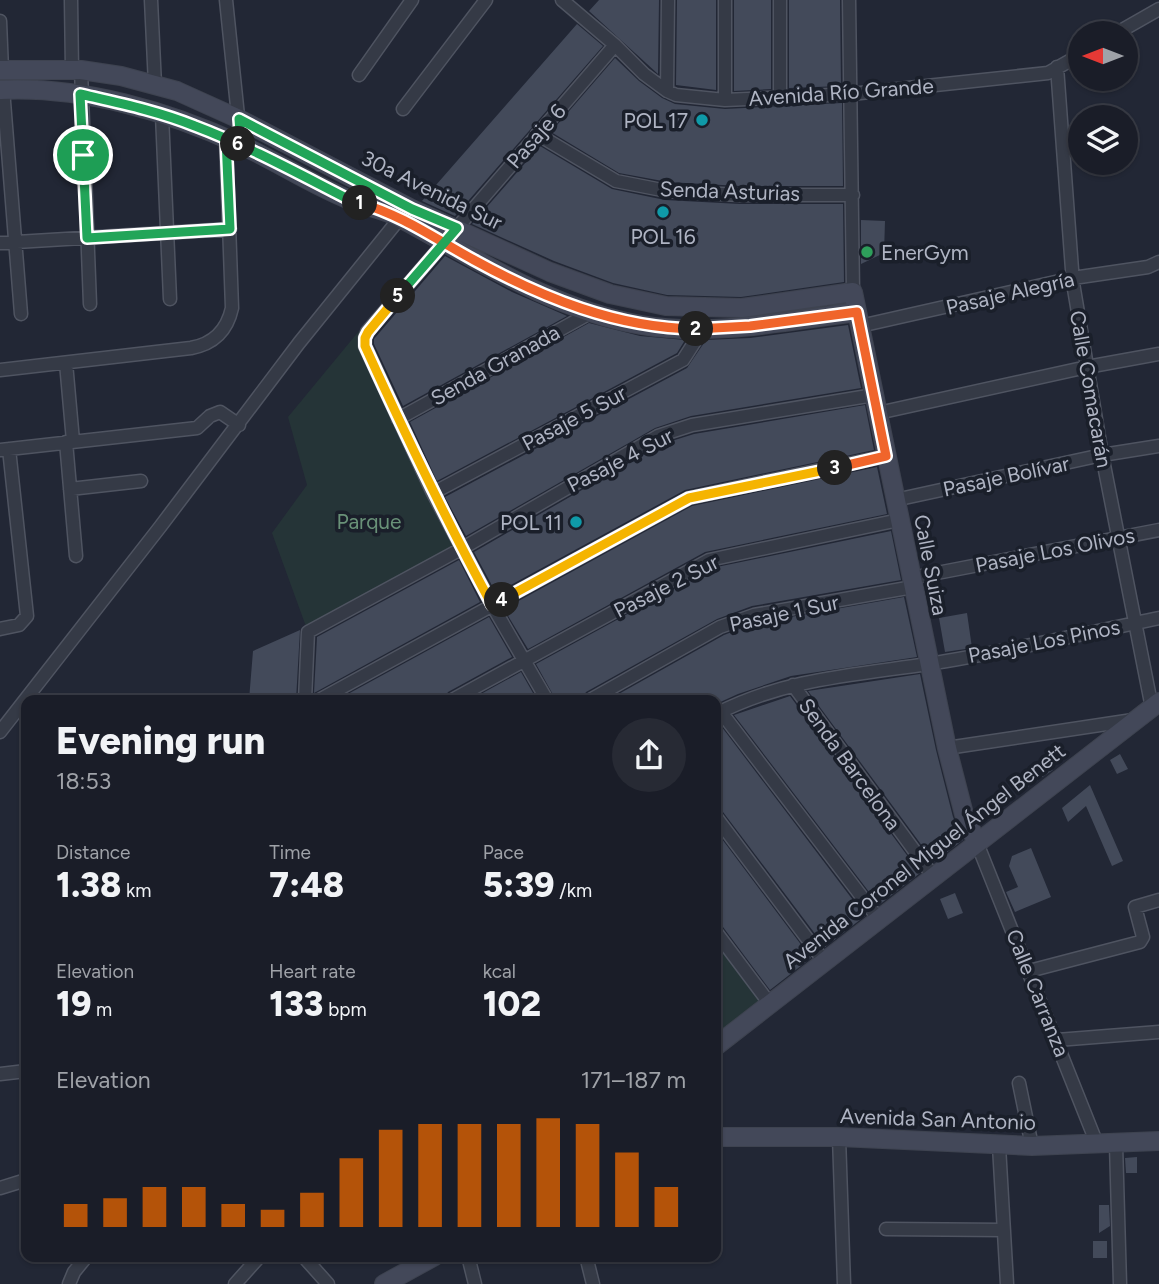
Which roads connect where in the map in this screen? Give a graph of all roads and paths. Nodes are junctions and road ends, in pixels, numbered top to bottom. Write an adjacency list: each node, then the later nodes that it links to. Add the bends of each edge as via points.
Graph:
1 (71, 0): 18 (street)
2 (151, 0): 20 (street)
3 (226, 0): 29 (street)
4 (412, 0): 19 (street)
5 (486, 0): 27 (street)
6 (562, 0): 14 (street, Avenida Río Grande)
7 (668, 0): 22 (street)
8 (724, 0): 26 (street)
9 (780, 0): 25 (street)
10 (849, 0): 24 (street)
11 (1159, 9): 13 (street)
12 (0, 21): 17 (street)
13 (1138, 21)
14 (615, 45): 22 (street, Avenida Río Grande); 30 (street, Pasaje 6)
15 (1068, 62): 16 (street, Avenida Río Grande)
16 (1057, 68): 24 (street, Avenida Río Grande, via 1048,73); 42 (street, Calle Comacarán)
17 (1, 70): 18 (street, 30a Avenida Sur)
18 (76, 70): 20 (street, 30a Avenida Sur); 23 (street)
19 (359, 75)
20 (155, 85): 29 (street, 30a Avenida Sur)
21 (2, 90): 23 (street, 30a Avenida Sur); 38 (street)
22 (667, 91): 26 (street, Avenida Río Grande)
23 (80, 94): 28 (street, 30a Avenida Sur); 37 (street)
24 (851, 94): 25 (street, Avenida Río Grande); 32 (street)
25 (780, 98): 26 (street, Avenida Río Grande)
26 (725, 100)
27 (403, 109)
28 (162, 115): 31 (street, 30a Avenida Sur); 36 (street)
29 (239, 119): 31 (street); 33 (street, 30a Avenida Sur)
30 (537, 134): 32 (street, Senda Asturias, via 616,181 667,191); 34 (street, Pasaje 6)
31 (234, 142): 33 (street, 30a Avenida Sur, via 350,200); 35 (street)
32 (853, 195): 43 (street)
33 (404, 212): 34 (street, 30a Avenida Sur); 40 (street, 30a Avenida Sur); 58 (street)
34 (457, 228): 40 (street, Pasaje 6); 45 (street, 30a Avenida Sur, via 550,272)
35 (230, 229): 36 (street); 53 (street, via 232,308 230,319 214,340 191,348)
36 (167, 233): 37 (street); 44 (street)
37 (87, 238): 38 (street); 46 (street)
38 (16, 242): 39 (street); 48 (street)
39 (0, 243)
40 (443, 243): 47 (street, 30a Avenida Sur, via 534,289); 57 (street, Pasaje 6, via 365,338)
41 (1159, 262): 42 (street, Pasaje Alegría)
42 (1073, 278): 49 (street, Pasaje Alegría); 54 (street, Calle Comacarán)
43 (853, 292): 45 (street, 30a Avenida Sur, via 742,308 666,306); 49 (street, Calle Suiza)
44 (170, 299)
45 (634, 299): 50 (street)
46 (90, 304)
47 (592, 312): 50 (street, 30a Avenida Sur); 57 (street, Senda Granada)
48 (21, 314)
49 (859, 319): 51 (street, 30a Avenida Sur); 56 (street, Calle Suiza)
50 (627, 322): 51 (street, 30a Avenida Sur)
51 (703, 329): 66 (street, Pasaje 5 Sur, via 683,360)
52 (1159, 354): 54 (street, Pasaje 4 Sur)
53 (66, 363): 55 (street); 59 (street)
54 (1087, 367): 56 (street, Pasaje 4 Sur); 62 (street, Calle Comacarán)
55 (0, 370)
56 (876, 404): 63 (street, Calle Suiza); 71 (street, Pasaje 4 Sur, via 692,425 658,436)
57 (398, 419): 66 (street)
58 (239, 425): 59 (street, via 220,412 197,428); 81 (street)
59 (69, 442): 61 (street); 65 (street)
60 (1159, 446): 62 (street, Pasaje Bolívar)
61 (5, 449): 77 (street, via 27,612 19,625)
62 (1102, 455): 67 (street, Pasaje Bolívar); 70 (street, Calle Comacarán)
63 (886, 456): 67 (street, Calle Suiza); 74 (street, via 689,498)
64 (141, 481): 65 (street)
65 (70, 489): 72 (street)
66 (433, 494): 71 (street)
67 (895, 500): 68 (street, Calle Suiza)
68 (899, 520): 73 (street, Calle Suiza); 78 (street, Pasaje 2 Sur, via 709,560)
69 (1159, 530): 70 (street, Pasaje Los Olivos)
70 (1118, 537): 73 (street, Pasaje Los Olivos); 76 (street, Calle Comacarán)
71 (461, 549): 74 (street); 82 (street, Pasaje 4 Sur, via 308,632)
72 (76, 556)
73 (912, 583): 79 (street, Calle Suiza); 86 (street, Pasaje 1 Sur, via 754,615 720,627)
74 (492, 605): 78 (street); 83 (street)
75 (1159, 618): 76 (street, Pasaje Los Pinos)
76 (1135, 623): 79 (street, Pasaje Los Pinos); 88 (street, Calle Comacarán)
77 (0, 629)
78 (525, 661): 84 (street, Pasaje 2 Sur); 85 (street)
79 (928, 664): 80 (street, Pasaje Los Pinos); 92 (street, Calle Suiza)
80 (793, 685): 89 (street, Pasaje Los Pinos); 95 (street, Senda Barcelona)
81 (29, 695)
82 (305, 695)
83 (329, 695)
84 (461, 695)
85 (544, 695)
86 (599, 695)
87 (21, 705): 91 (street)
88 (1150, 710): 92 (street); 94 (street, Avenida Coronel Miguel Ángel Benett)
89 (721, 711)
90 (721, 717): 97 (street)
91 (0, 732)
92 (947, 748): 94 (street, Calle Suiza, via 964,814)
93 (721, 824): 99 (street)
94 (977, 843): 95 (street, Avenida Coronel Miguel Ángel Benett); 100 (street, Calle Carranza)
95 (933, 876): 97 (street, Avenida Coronel Miguel Ángel Benett)
96 (1159, 900): 100 (street, via 1135,908 1143,937 1140,942)
97 (878, 918): 99 (street, Avenida Coronel Miguel Ángel Benett)
98 (721, 939): 101 (street)
99 (824, 961): 101 (street, Avenida Coronel Miguel Ángel Benett)
100 (1029, 971): 103 (street, Calle Carranza)
101 (770, 1004): 104 (street, Avenida Coronel Miguel Ángel Benett)
102 (1159, 1032): 103 (street)
103 (1057, 1040): 111 (street, Calle Carranza)
104 (721, 1042)
105 (21, 1072): 106 (street)
106 (0, 1074)
107 (1019, 1083): 114 (street)
108 (721, 1137): 109 (street, Avenida San Antonio)
109 (839, 1137): 113 (street, Avenida San Antonio); 131 (street)
110 (1159, 1141): 112 (street, Avenida San Antonio)
111 (1097, 1144): 112 (street, Avenida San Antonio); 114 (street, Avenida San Antonio)
112 (1116, 1144): 133 (street)
113 (999, 1146): 114 (street, Avenida San Antonio); 118 (street)
114 (1032, 1146)
115 (21, 1182): 116 (street)
116 (0, 1188)
117 (886, 1229): 118 (street)
118 (1004, 1230): 132 (street)
119 (83, 1262): 125 (street)
120 (255, 1262): 126 (street)
121 (308, 1262): 127 (street)
122 (424, 1262): 128 (street)
123 (470, 1262): 129 (street)
124 (588, 1262): 130 (street)
125 (69, 1284)
126 (235, 1284)
127 (328, 1284)
128 (384, 1284)
129 (475, 1284)
130 (593, 1284)
131 (844, 1284)
132 (1007, 1284)
133 (1120, 1284)

